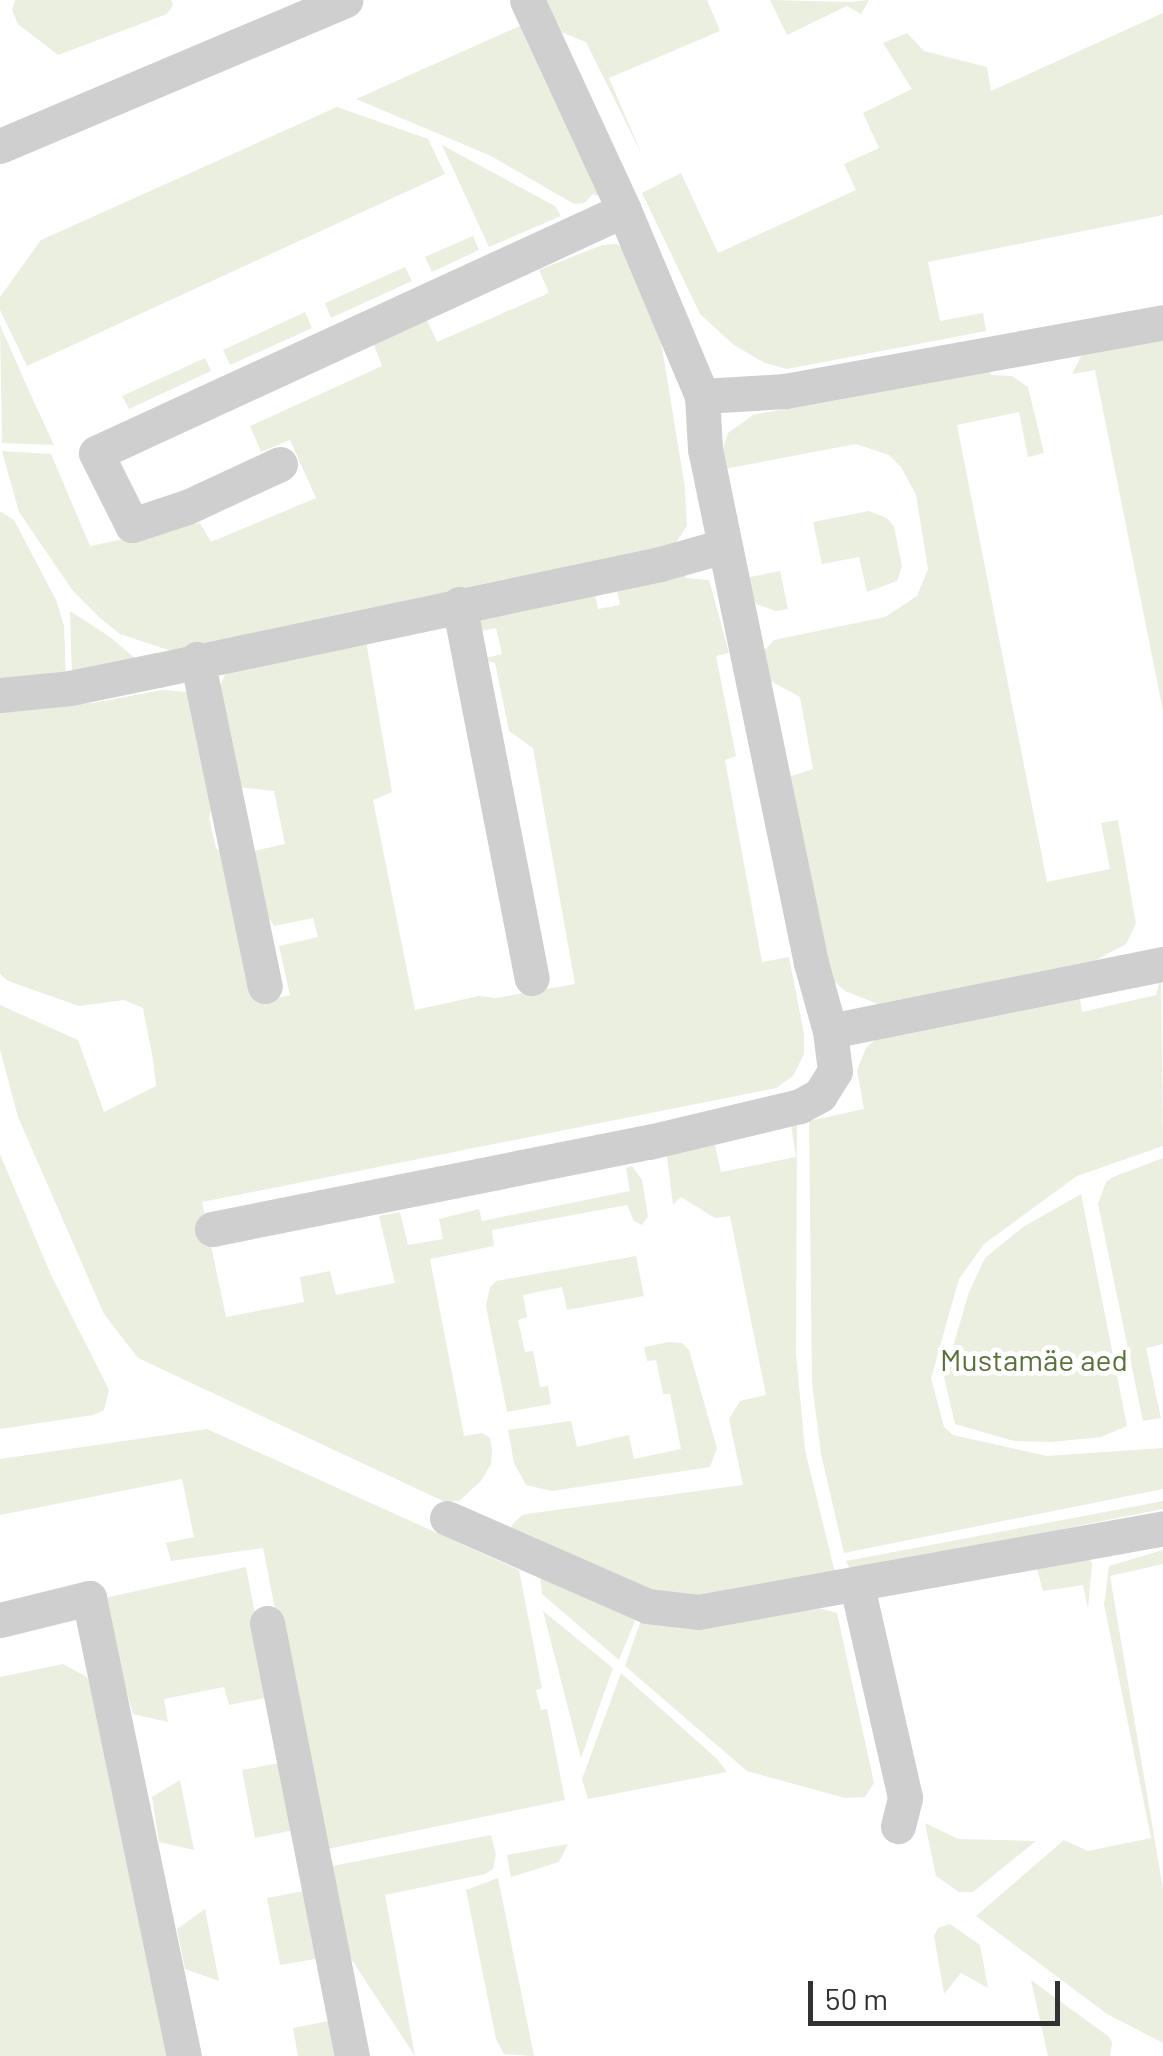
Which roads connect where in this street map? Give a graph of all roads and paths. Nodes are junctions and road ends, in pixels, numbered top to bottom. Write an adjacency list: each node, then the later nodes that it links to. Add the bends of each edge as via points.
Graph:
1 (345, 0): 3 (street)
2 (528, 0): 4 (street)
3 (0, 146)
4 (624, 210): 6 (street); 7 (street, via 96,453 132,525)
5 (1163, 322): 6 (street, via 784,391)
6 (702, 396): 8 (street, via 704,450)
7 (280, 464)
8 (724, 546): 9 (street); 15 (street)
9 (459, 604): 10 (street); 13 (street)
10 (197, 659): 11 (street, via 70,688); 14 (street)
11 (0, 695)
12 (1163, 964): 15 (street)
13 (532, 978)
14 (265, 986)
15 (830, 1031): 16 (street, via 835,1071 820,1095 800,1106)
16 (212, 1229)
17 (448, 1518): 19 (street, via 647,1606 698,1612)
18 (1163, 1528): 19 (street)
19 (857, 1586): 22 (street, via 905,1798)
20 (0, 1620): 23 (street, via 89,1598)
21 (267, 1623): 24 (street)
22 (898, 1826)
23 (184, 2056)
24 (352, 2056)

